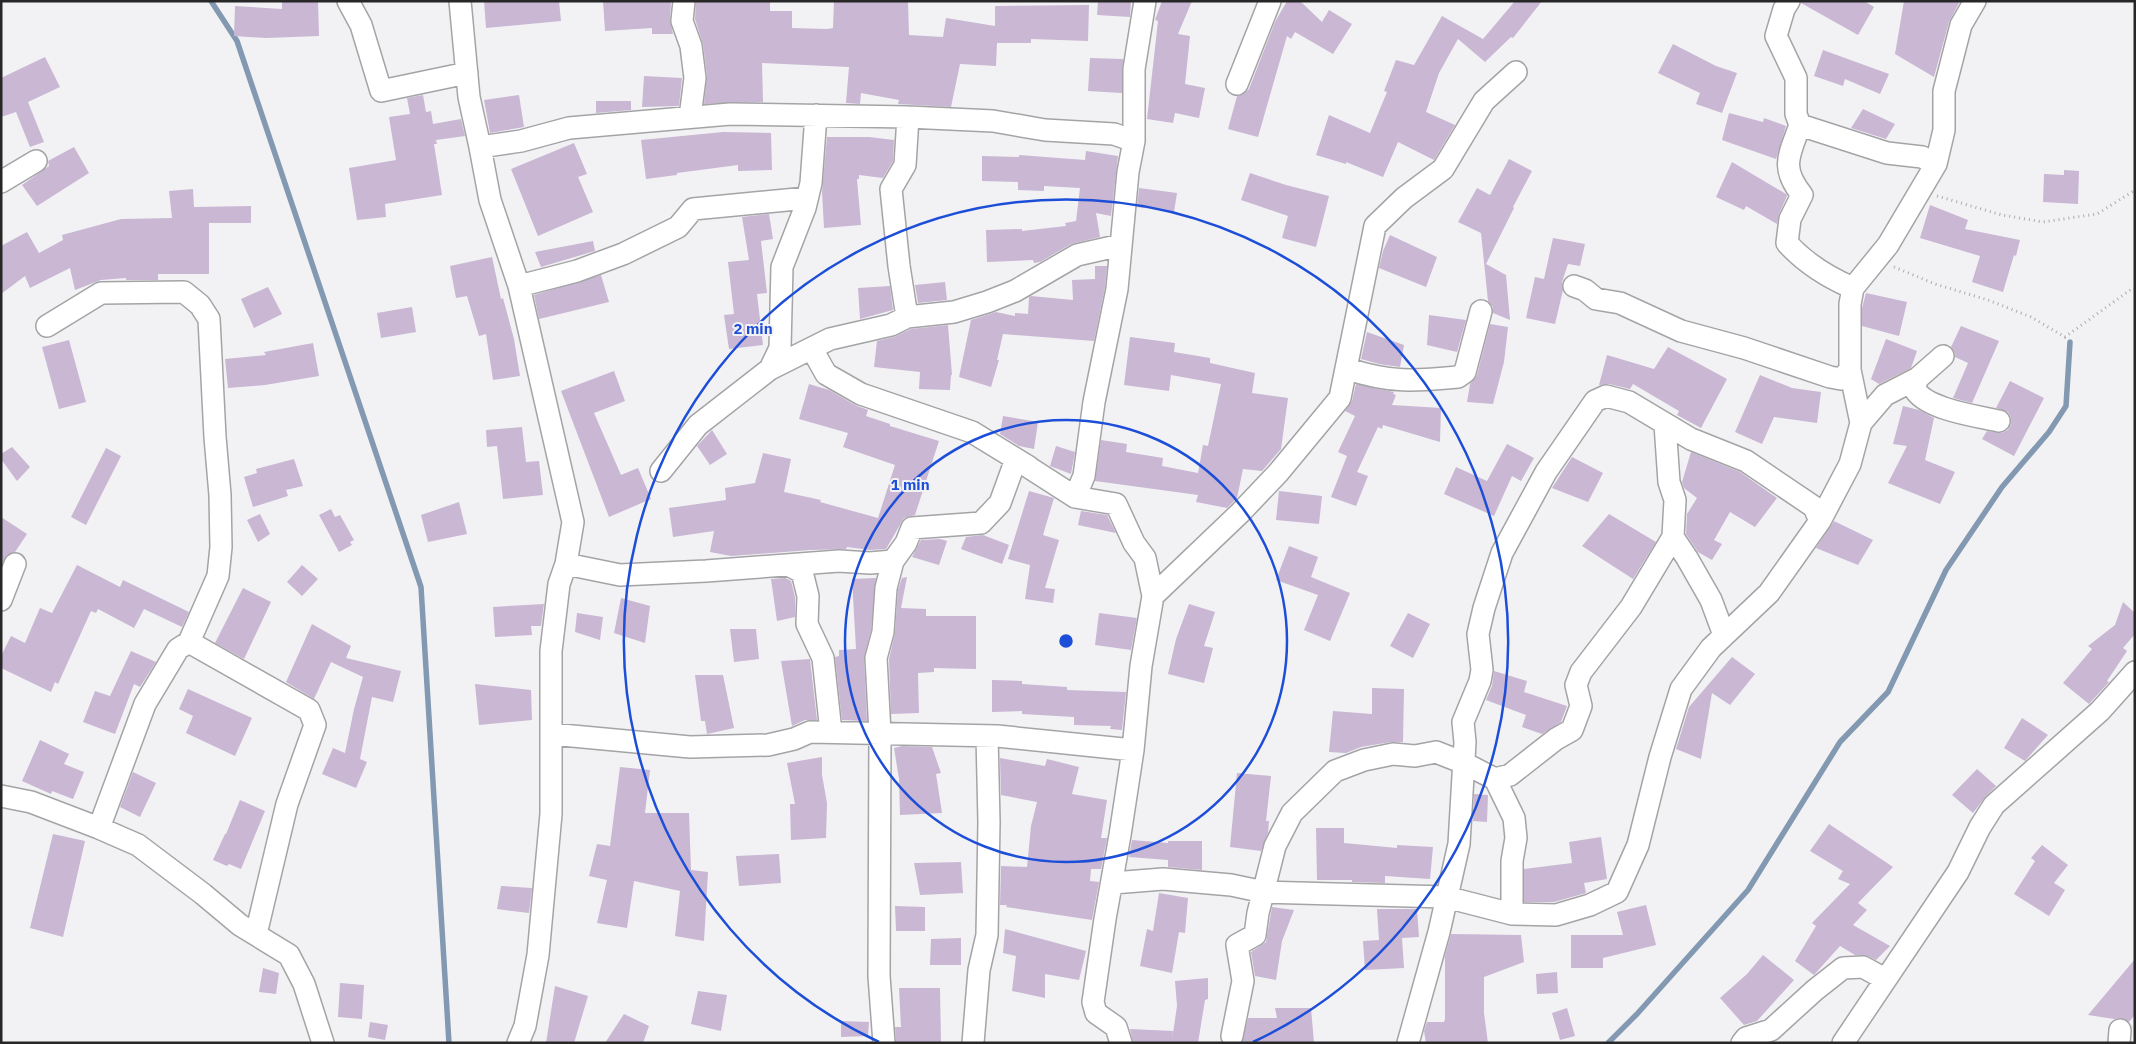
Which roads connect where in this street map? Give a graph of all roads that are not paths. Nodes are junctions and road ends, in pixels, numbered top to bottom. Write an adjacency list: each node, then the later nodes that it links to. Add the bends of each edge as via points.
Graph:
1 (348, 1): 9 (street, via 361,25 381,91)
2 (460, 1): 9 (street)
3 (684, 1): 12 (street, via 682,20 691,46 695,78)
4 (1145, 1): 15 (street, via 1134,70)
5 (1270, 1): 10 (street)
6 (1789, 1): 14 (street, via 1776,36 1796,78 1796,114)
7 (1975, 1): 18 (street, via 1961,26 1944,92 1944,130)
8 (1516, 72): 31 (street, via 1484,101 1443,170 1404,198 1375,226)
9 (467, 74): 16 (street)
10 (1237, 84)
11 (816, 115): 12 (street); 13 (street); 20 (street)
12 (690, 117): 16 (street, via 569,128 521,141)
13 (908, 117): 15 (street, via 1114,134); 26 (street, via 905,166 891,189)
14 (1800, 126): 18 (street, via 1887,153 1922,157); 24 (street, via 1789,156 1788,170 1802,195 1790,219 1787,244 1832,279)
15 (1134, 141): 21 (street)
16 (480, 147): 22 (street, via 490,200)
17 (36, 161): 19 (street)
18 (1936, 164): 24 (street, via 1888,245)
19 (1, 182)
20 (807, 198): 22 (street, via 693,209 678,227 623,254 577,271); 30 (street, via 782,267 780,348)
21 (1122, 245): 26 (street, via 1078,255 1015,292 987,302 954,312); 39 (street, via 1084,476)
22 (519, 286): 44 (street, via 573,522)
23 (1574, 286): 32 (street, via 1596,298 1620,303 1681,331 1830,377 1841,379)
24 (1853, 288): 32 (street)
25 (1481, 311): 31 (street, via 1465,372 1458,377 1400,381)
26 (907, 316): 28 (street, via 891,325 830,340)
27 (47, 326): 49 (street, via 101,293 184,292 200,305 209,319 222,547 218,576)
28 (812, 349): 30 (street); 37 (street, via 826,374 861,394 972,432)
29 (1943, 356): 33 (street)
30 (770, 369): 38 (street, via 698,425)
31 (1348, 369): 46 (street, via 1340,398 1278,473)
32 (1850, 370): 35 (street)
33 (1918, 378): 34 (street, via 1914,388 1918,396 1943,407); 35 (street, via 1885,395)
34 (1999, 421)
35 (1862, 423): 40 (street, via 1850,464)
36 (1664, 424): 40 (street, via 1691,439 1746,461 1814,507); 41 (street, via 1669,482 1675,500); 56 (street, via 1629,402 1606,396 1595,401 1546,472 1502,553 1484,608 1478,634 1480,681 1463,722)
37 (1016, 459): 39 (street); 42 (street, via 1000,503 981,523 912,528)
38 (661, 471)
39 (1075, 497): 46 (street, via 1116,504 1134,543 1145,558)
40 (1820, 521): 48 (street, via 1769,593)
41 (1673, 537): 48 (street, via 1711,600); 57 (street, via 1631,607 1581,672 1576,685 1581,706 1572,730 1556,738 1510,775)
42 (893, 561): 45 (street); 52 (street, via 876,658)
43 (15, 564): 47 (street)
44 (566, 564): 45 (street, via 620,575); 53 (street, via 559,584 551,651)
45 (788, 565): 51 (street, via 802,572 805,582 807,624 823,658)
46 (1153, 596): 55 (street, via 1141,666)
47 (1, 600)
48 (1724, 636): 63 (street, via 1711,648 1681,689 1638,845 1617,892 1590,906 1556,915)
49 (188, 642): 59 (street, via 178,649 145,704); 64 (street, via 309,710 315,725 286,804)
50 (2135, 672): 65 (street, via 2100,711 1994,805 1958,872)
51 (831, 732): 52 (street); 53 (street, via 810,732 768,745 690,747)
52 (880, 733): 54 (street); 69 (street, via 879,976)
53 (551, 734): 68 (street, via 551,814 538,955 525,1026)
54 (987, 736): 55 (street); 70 (street, via 987,935 979,970)
55 (1133, 750): 60 (street)
56 (1464, 763): 57 (street); 61 (street, via 1436,752 1415,756 1393,754 1334,771 1292,812 1275,846); 62 (street, via 1459,844)
57 (1495, 779): 63 (street, via 1515,825)
58 (1, 796): 59 (street, via 31,802)
59 (99, 828): 64 (street, via 138,845)
60 (1113, 882): 61 (street, via 1163,879 1231,885); 71 (street, via 1093,1002 1096,1013 1116,1028)
61 (1264, 892): 62 (street); 66 (street, via 1255,936 1238,945 1243,981)
62 (1446, 897): 63 (street); 72 (street)
63 (1512, 914)
64 (256, 934): 67 (street, via 289,955 304,984)
65 (1885, 980): 73 (street, via 1863,967 1843,968 1771,1030 1746,1038); 74 (street)
66 (1232, 1036)
67 (322, 1043)
68 (518, 1043)
69 (884, 1043)
70 (973, 1043)
71 (1121, 1043)
72 (1408, 1043)
73 (1742, 1043)
74 (1843, 1043)

